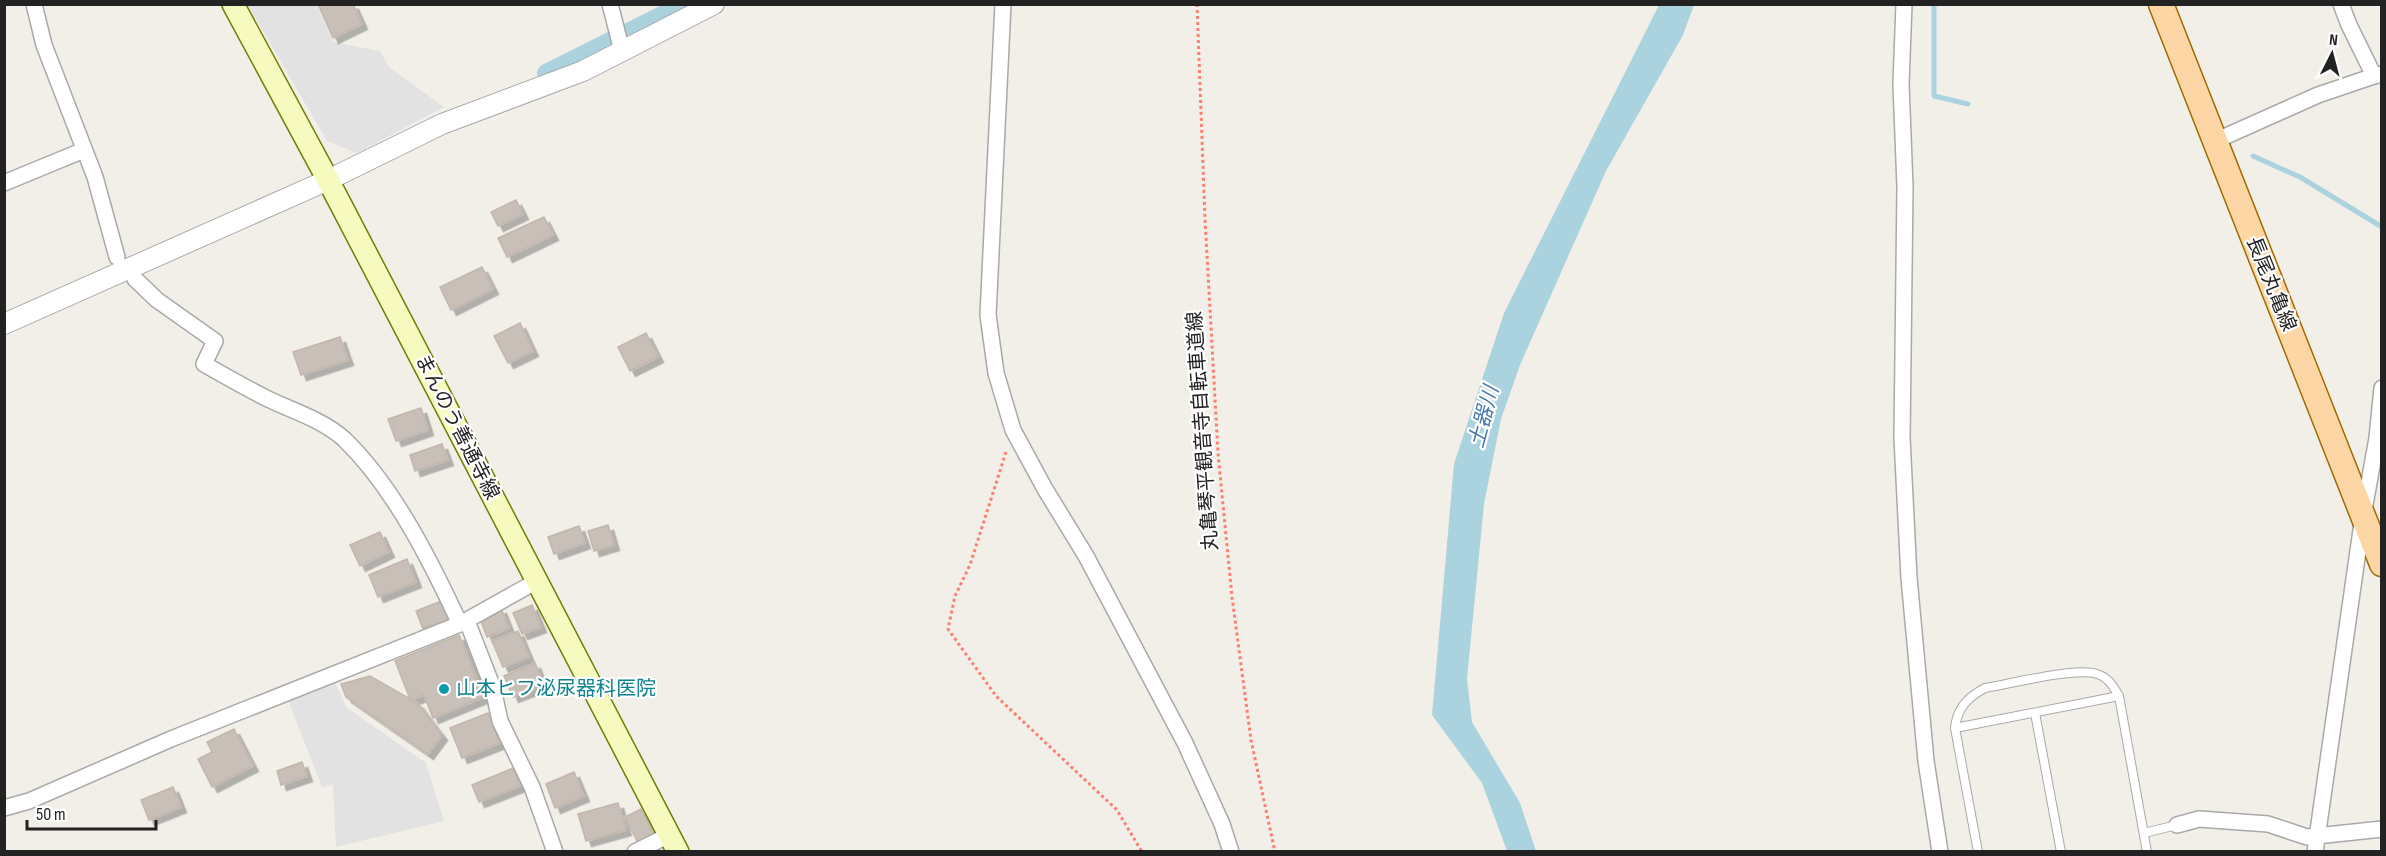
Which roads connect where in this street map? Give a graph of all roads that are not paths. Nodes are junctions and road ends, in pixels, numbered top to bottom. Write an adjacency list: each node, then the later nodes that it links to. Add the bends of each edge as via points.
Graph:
1 (34, 4): 12 (street, via 44,45)
2 (233, 4): 13 (main road, まんのう善通寺線)
3 (610, 4): 9 (street)
4 (714, 4): 9 (street)
5 (1003, 4): 35 (street, via 988,315 996,373 1013,430 1086,556 1185,743)
6 (1904, 4): 36 (street, via 1902,438 1915,646)
7 (2161, 4): 11 (main road, 長尾丸亀線)
8 (2341, 4): 10 (street)
9 (622, 51): 13 (street, via 582,71 442,124)
10 (2378, 75): 11 (street, via 2318,95)
11 (2215, 141): 20 (main road, 長尾丸亀線)
12 (84, 150): 14 (street); 15 (street)
13 (328, 180): 17 (street); 22 (main road, まんのう善通寺線)
14 (4, 183)
15 (117, 257)
16 (135, 279): 23 (street, via 157,300 215,340 204,364 344,439 380,482 425,551)
17 (4, 324)
18 (2382, 388): 19 (street)
19 (2379, 438): 20 (street)
20 (2363, 516): 21 (main road, 長尾丸亀線); 32 (street)
21 (2382, 564)
22 (537, 581): 23 (street); 31 (main road, まんのう善通寺線)
23 (463, 622): 27 (street); 33 (street, via 493,688 500,721 532,787)
24 (2119, 696): 25 (lane); 26 (lane, via 2110,681 2081,671 1985,688 1963,705); 30 (lane)
25 (2035, 713): 26 (lane); 38 (lane)
26 (1955, 728): 37 (lane)
27 (4, 808)
28 (2177, 825): 30 (lane); 32 (street, via 2199,819 2268,824)
29 (2382, 829): 32 (street)
30 (2144, 834): 39 (lane)
31 (674, 844): 34 (street)
32 (2316, 844)
33 (555, 852)
34 (635, 852)
35 (1231, 852)
36 (1940, 852)
37 (1978, 852)
38 (2061, 852)
39 (2147, 852)

